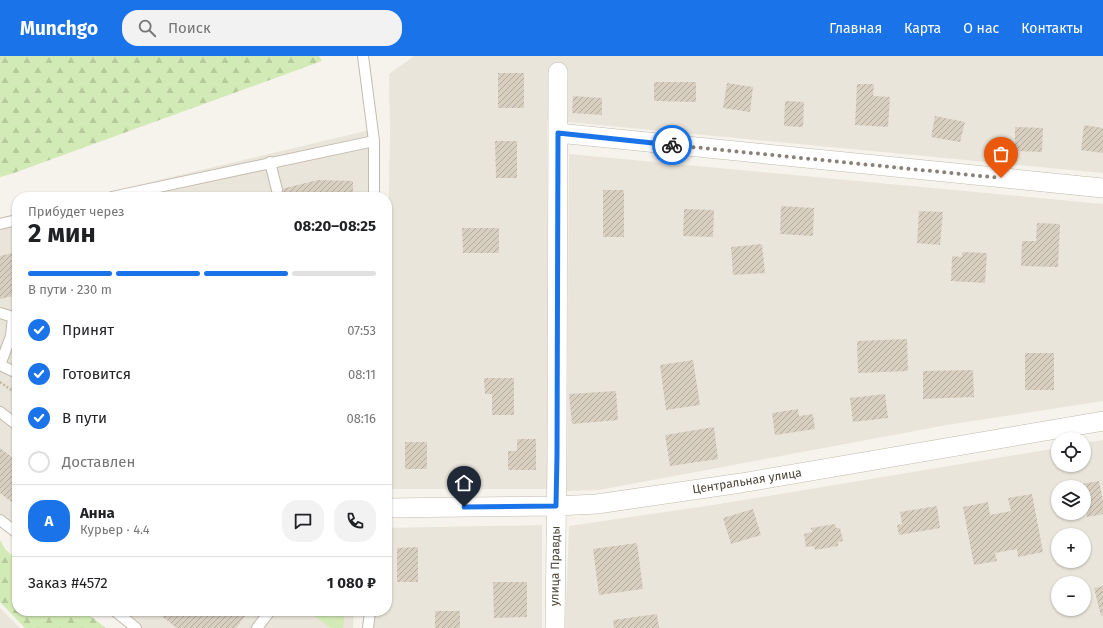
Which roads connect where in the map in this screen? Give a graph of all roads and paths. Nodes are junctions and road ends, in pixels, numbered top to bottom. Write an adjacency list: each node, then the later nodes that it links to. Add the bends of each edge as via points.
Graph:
1 (363, 56): 4 (lane)
2 (558, 72): 3 (street, улица Правды)
3 (558, 133): 6 (street); 22 (street, улица Правды)
4 (374, 141): 5 (lane); 9 (lane)
5 (270, 162): 7 (lane); 8 (lane)
6 (1103, 188)
7 (277, 190)
8 (135, 192)
9 (374, 192)
10 (12, 221): 11 (lane)
11 (0, 224)
12 (0, 313): 13 (lane)
13 (12, 316)
14 (12, 342): 15 (lane)
15 (0, 365): 16 (lane)
16 (12, 371)
17 (0, 382): 18 (path)
18 (12, 390)
19 (0, 412): 20 (lane)
20 (12, 421)
21 (1103, 421): 22 (street, Центральная улица, via 741,483 597,504)
22 (556, 506): 23 (street, Центральная улица); 32 (street, улица Правды)
23 (392, 508)
24 (0, 520): 25 (lane)
25 (12, 529)
26 (121, 616): 29 (lane)
27 (264, 616): 30 (lane)
28 (369, 616): 31 (lane)
29 (136, 628)
30 (257, 628)
31 (368, 628)
32 (555, 628)

